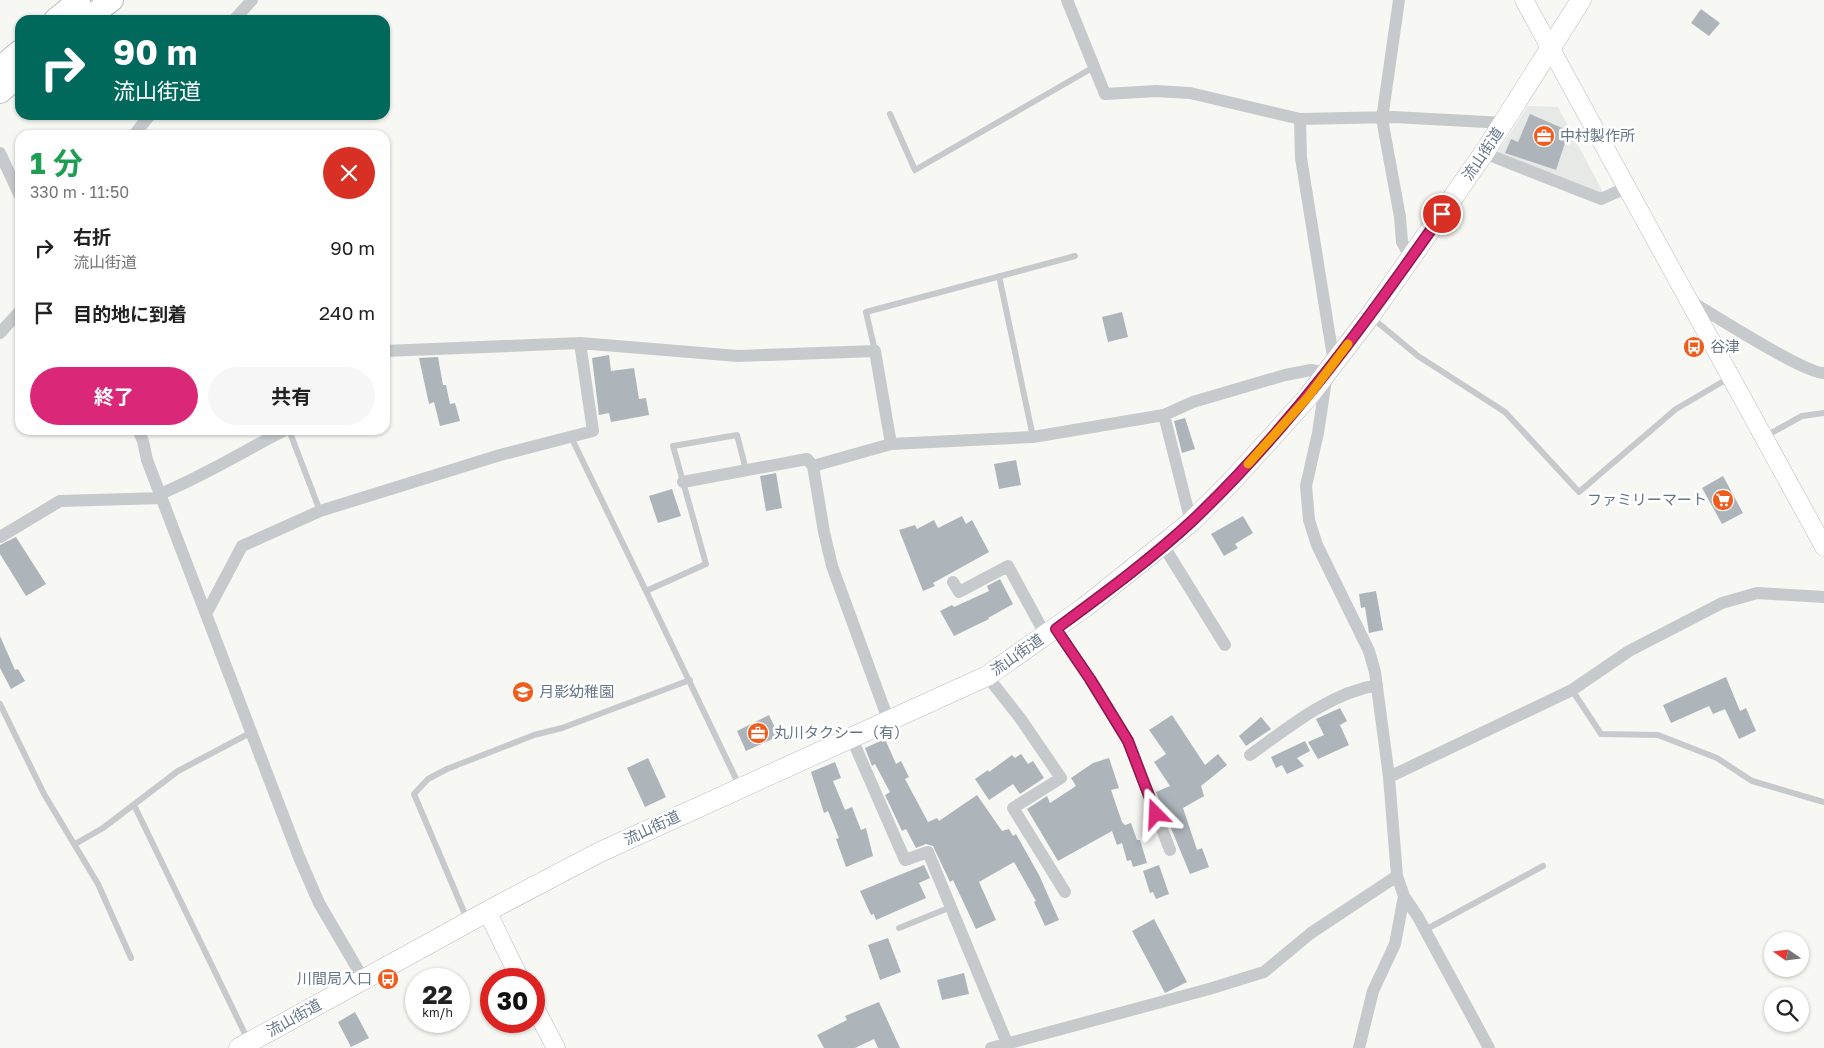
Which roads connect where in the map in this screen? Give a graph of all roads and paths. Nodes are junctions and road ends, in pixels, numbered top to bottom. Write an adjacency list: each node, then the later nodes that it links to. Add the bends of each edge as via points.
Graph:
1 (79, 0): 8 (highway)
2 (112, 0): 9 (highway)
3 (252, 0): 10 (street)
4 (1067, 0): 13 (street)
5 (1399, 0): 19 (street)
6 (1524, 0): 11 (street)
7 (1581, 0): 11 (main road, 流山街道)
8 (61, 15)
9 (92, 15)
10 (238, 15)
11 (1551, 50): 21 (main road, 流山街道); 26 (street)
12 (15, 55): 14 (highway)
13 (1094, 67): 17 (lane, via 915,170); 18 (street, via 1105,94 1190,93)
14 (0, 68)
15 (15, 80): 16 (highway)
16 (0, 92)
17 (890, 114)
18 (1300, 119): 19 (street); 37 (street, via 1300,158)
19 (1382, 119): 21 (street); 28 (street, via 1402,242)
20 (146, 120): 22 (street)
21 (1504, 123): 24 (main road, 流山街道)
22 (138, 130)
23 (0, 153): 25 (street)
24 (1484, 154): 26 (street, via 1601,200); 28 (main road, 流山街道)
25 (15, 185)
26 (1628, 187): 30 (street)
27 (1075, 256): 29 (lane)
28 (1411, 258): 32 (main road, 流山街道)
29 (999, 276): 36 (lane, via 866,312); 46 (lane)
30 (1687, 299): 38 (street, via 1791,360 1817,374); 39 (street)
31 (15, 316): 33 (street)
32 (1370, 316): 37 (main road, 流山街道); 39 (lane, via 1418,356 1505,412 1579,492 1676,409)
33 (0, 333)
34 (580, 343): 35 (street); 36 (street, via 738,356); 45 (street, via 593,431)
35 (390, 351)
36 (875, 351): 48 (street)
37 (1330, 368): 41 (street, via 1285,375 1193,402); 54 (main road, 流山街道, via 1287,421); 66 (street, via 1306,486 1309,520 1317,545 1369,651)
38 (1824, 373)
39 (1730, 378): 47 (street)
40 (1824, 413): 47 (lane, via 1802,416)
41 (1164, 415): 46 (street); 54 (street)
42 (140, 435): 52 (street)
43 (276, 435): 52 (street)
44 (291, 435): 53 (lane)
45 (571, 436): 53 (street); 59 (lane)
46 (1033, 436): 48 (street)
47 (1763, 437): 57 (street)
48 (891, 444): 49 (street)
49 (813, 466): 50 (street, via 807,459); 69 (street, via 832,566)
50 (746, 470): 51 (street); 51 (lane, via 737,435 673,446)
51 (683, 482): 59 (lane, via 706,564)
52 (161, 496): 55 (street, via 60,501); 61 (street)
53 (320, 511): 61 (street, via 242,546)
54 (1191, 522): 56 (main road, 流山街道)
55 (0, 537)
56 (1163, 545): 62 (main road, 流山街道); 63 (street)
57 (1824, 547)
58 (953, 582): 62 (street, via 959,592 1008,566)
59 (646, 591): 65 (lane)
60 (1824, 597): 67 (street, via 1757,593 1722,603 1629,651)
61 (206, 614): 70 (street)
62 (1051, 632): 64 (main road, 流山街道); 78 (street, via 1090,679 1128,741)
63 (1225, 645)
64 (987, 676): 69 (main road, 流山街道); 81 (street, via 1061,778 1013,808)
65 (690, 680): 74 (lane); 85 (lane, via 447,769 428,779 414,794)
66 (1377, 685): 72 (street, via 1360,688 1324,705); 73 (street)
67 (1572, 690): 73 (street); 75 (lane, via 1601,734 1658,735 1717,758 1752,781)
68 (0, 704): 77 (lane, via 44,794)
69 (889, 722): 71 (main road, 流山街道)
70 (252, 732): 76 (lane, via 178,771); 90 (street, via 281,813 319,903)
71 (852, 739): 74 (main road, 流山街道); 83 (street, via 905,860 928,852)
72 (1250, 755)
73 (1389, 777): 80 (street)
74 (741, 788): 84 (main road, 流山街道, via 600,852)
75 (1824, 802)
76 (134, 804): 77 (lane); 93 (lane)
77 (75, 844): 88 (lane, via 98,884)
78 (1170, 850)
79 (1543, 866): 87 (lane)
80 (1397, 876): 82 (street); 92 (street, via 1311,933 1264,972 1209,990)
81 (1065, 892)
82 (1404, 896): 87 (street); 96 (street, via 1395,944 1372,992)
83 (951, 907): 86 (lane); 92 (street)
84 (487, 911): 85 (main road, 流山街道); 89 (street)
85 (468, 922): 90 (main road, 流山街道)
86 (899, 928)
87 (1425, 930): 97 (street)
88 (130, 958)
89 (515, 968)
90 (364, 980): 93 (main road, 流山街道)
91 (545, 1027): 94 (street)
92 (1007, 1043): 95 (street)
93 (244, 1045)
94 (556, 1048)
95 (991, 1048)
96 (1359, 1048)
97 (1489, 1048)

